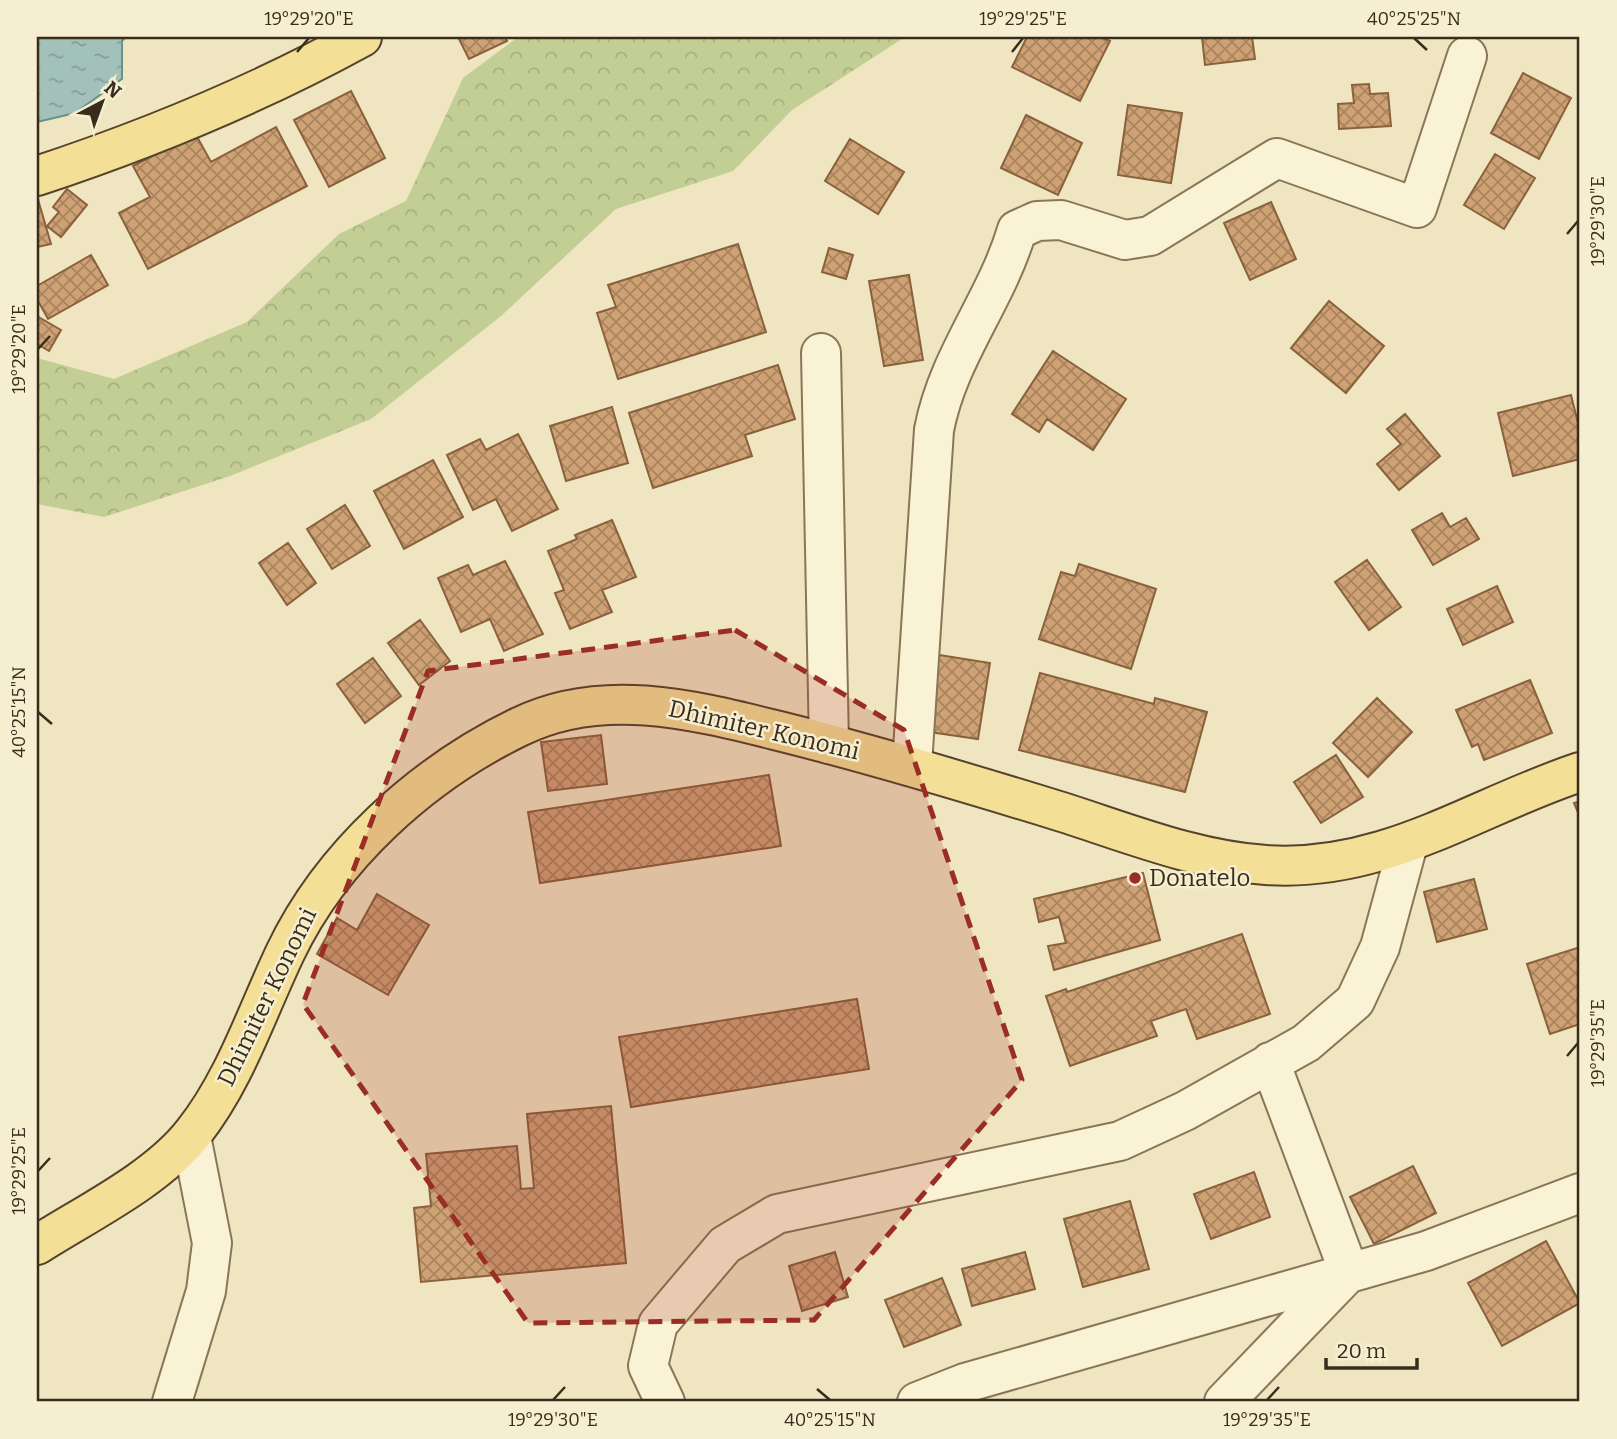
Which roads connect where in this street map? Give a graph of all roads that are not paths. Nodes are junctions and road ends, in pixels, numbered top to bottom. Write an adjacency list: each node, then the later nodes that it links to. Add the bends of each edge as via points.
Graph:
1 (362, 37): 3 (main road, via 167,130)
2 (1467, 56): 6 (street, via 1417,208 1277,158 1150,236 1125,240 1061,220 1037,221 1017,230 1006,267 940,398 934,430)
3 (37, 176)
4 (821, 354): 5 (street)
5 (829, 744): 6 (main road, Dhimiter Konomi); 10 (main road, Dhimiter Konomi, via 682,709 629,704 561,712 536,720 463,758 375,829 313,903 286,949 215,1103)
6 (912, 765): 8 (main road, Dhimiter Konomi, via 1230,862 1269,866 1334,863)
7 (1580, 772): 8 (main road, Dhimiter Konomi)
8 (1408, 844): 9 (street, via 1380,947 1354,1001 1306,1043)
9 (1270, 1062): 13 (street); 15 (street, via 1185,1111 1119,1141 777,1214 725,1245 659,1324 648,1366)
10 (191, 1136): 12 (main road, Dhimiter Konomi, via 160,1165); 14 (street, via 212,1243 206,1291)
11 (1580, 1193): 13 (street, via 1426,1251)
12 (37, 1245)
13 (1349, 1272): 16 (street, via 965,1383); 17 (street)
14 (172, 1402)
15 (665, 1402)
16 (917, 1402)
17 (1224, 1402)

